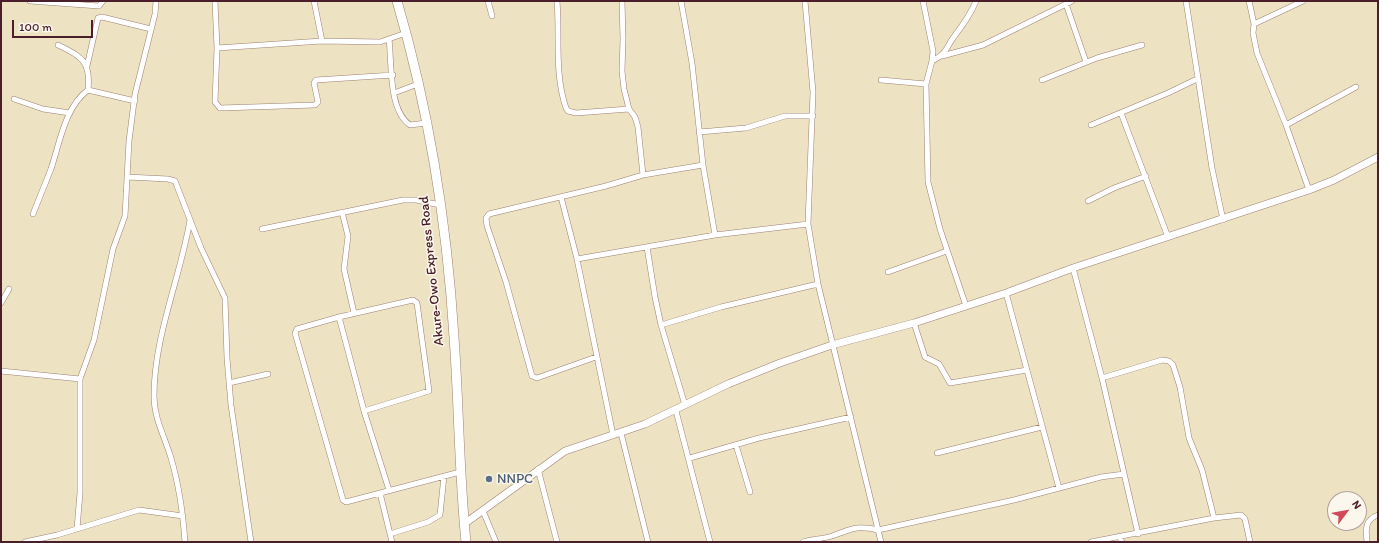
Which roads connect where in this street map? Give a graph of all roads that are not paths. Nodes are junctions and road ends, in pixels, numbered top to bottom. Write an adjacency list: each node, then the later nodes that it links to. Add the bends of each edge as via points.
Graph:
1 (30, 1): 2 (street, via 99,6)
2 (103, 1)
3 (156, 1): 21 (street)
4 (215, 1): 27 (street)
5 (314, 1): 24 (street)
6 (396, 1): 22 (highway, Akure-Owo Express Road)
7 (488, 1): 19 (street)
8 (556, 1): 43 (street, via 558,56 568,111 576,113)
9 (622, 1): 43 (street, via 622,71)
10 (681, 1): 50 (street, via 692,63)
11 (805, 1): 46 (street, via 811,54)
12 (923, 1): 29 (street)
13 (976, 1): 28 (street, via 970,16)
14 (1072, 1): 18 (street)
15 (1186, 1): 33 (street)
16 (1249, 1): 20 (street)
17 (1303, 1): 20 (street)
18 (1066, 4): 28 (street, via 983,45); 30 (street)
19 (492, 16)
20 (1254, 24): 49 (street, via 1257,53)
21 (151, 29): 31 (street, via 98,18); 42 (street)
22 (406, 33): 23 (street); 36 (highway, Akure-Owo Express Road)
23 (389, 39): 24 (street, via 366,43); 32 (street)
24 (322, 40): 27 (street)
25 (58, 44): 31 (street, via 73,52)
26 (1142, 46): 30 (street)
27 (217, 48): 32 (street, via 214,102 220,108 315,105 318,102 314,83 316,80)
28 (942, 56): 29 (street)
29 (932, 61): 37 (street)
30 (1086, 62): 35 (street)
31 (87, 66): 39 (street, via 90,75)
32 (393, 75): 40 (street)
33 (1197, 79): 45 (street); 63 (street)
34 (881, 80): 37 (street)
35 (1042, 80)
36 (418, 84): 40 (street); 47 (highway, Akure-Owo Express Road)
37 (926, 84): 69 (street, via 928,182)
38 (1356, 87): 49 (street)
39 (88, 90): 42 (street); 44 (street, via 79,97)
40 (394, 93): 47 (street, via 396,105 408,123 414,126)
41 (14, 99): 44 (street, via 43,109)
42 (135, 101): 55 (street)
43 (629, 109): 53 (street, via 638,127)
44 (70, 113): 61 (street)
45 (1121, 113): 48 (street); 54 (street)
46 (813, 116): 50 (street, via 785,116 746,128); 64 (street)
47 (426, 123): 59 (highway, Akure-Owo Express Road)
48 (1090, 125)
49 (1286, 125): 56 (street)
50 (699, 132): 52 (street)
51 (1378, 157): 56 (street)
52 (703, 165): 53 (street); 66 (street)
53 (643, 175): 57 (street)
54 (1146, 176): 58 (street); 67 (street)
55 (127, 177): 62 (street, via 175,181); 88 (street, via 125,216 113,249 94,340)
56 (1309, 190): 63 (street)
57 (561, 197): 70 (street); 83 (street, via 493,212 486,218 487,226 506,282 532,376 537,378)
58 (1088, 201)
59 (440, 205): 60 (street, via 408,199); 100 (highway, Akure-Owo Express Road, via 454,335)
60 (342, 212): 65 (street); 78 (street, via 348,236 344,269)
61 (33, 214)
62 (190, 219): 89 (street, via 225,298); 109 (street, via 163,331 154,397 156,416 175,473)
63 (1223, 220): 67 (street)
64 (808, 224): 66 (street); 73 (street)
65 (262, 229)
66 (715, 235): 68 (street)
67 (1168, 237): 71 (street)
68 (647, 247): 70 (street); 81 (street)
69 (947, 251): 72 (street); 77 (street)
70 (577, 259): 83 (street)
71 (1073, 268): 75 (street); 87 (street)
72 (888, 272)
73 (818, 284): 81 (street, via 721,307); 82 (street)
74 (9, 289): 76 (street)
75 (1006, 293): 77 (street); 84 (street)
76 (1, 303)
77 (966, 306): 80 (street)
78 (354, 313): 79 (street); 92 (street, via 415,301 430,389 427,393)
79 (339, 317): 92 (street); 106 (street, via 297,329 296,333 341,498 346,502)
80 (914, 324): 82 (street); 84 (street, via 925,357 939,364 950,383)
81 (661, 325): 90 (street)
82 (832, 345): 90 (street, via 772,366); 93 (street)
83 (596, 357): 95 (street)
84 (1027, 370): 94 (street)
85 (1, 371): 88 (street)
86 (268, 374): 89 (street)
87 (1102, 378): 101 (street); 110 (street, via 1162,360 1170,361 1180,387 1189,438 1202,470)
88 (80, 379): 112 (street, via 80,493)
89 (229, 383): 120 (street)
90 (685, 405): 91 (street)
91 (676, 410): 95 (street); 98 (street)
92 (364, 411): 104 (street)
93 (851, 417): 96 (street); 113 (street)
94 (1042, 426): 97 (street); 103 (street)
95 (617, 434): 99 (street, via 576,445); 124 (street)
96 (736, 445): 98 (street); 105 (street)
97 (937, 453)
98 (690, 458): 125 (street)
99 (538, 469): 107 (street); 123 (street)
100 (460, 472): 102 (street); 111 (highway, Akure-Owo Express Road)
101 (1124, 474): 103 (street); 115 (street)
102 (444, 476): 104 (street); 114 (street, via 440,515 428,522)
103 (1060, 488): 113 (street)
104 (389, 490): 106 (street)
105 (750, 492)
106 (380, 493): 114 (street)
107 (483, 511): 111 (street); 122 (street)
108 (1378, 515): 131 (street, via 1370,518 1366,524)
109 (182, 516): 112 (street, via 139,510); 119 (street)
110 (1214, 518): 115 (street); 130 (street, via 1243,516)
111 (464, 524): 117 (highway, Akure-Owo Express Road)
112 (76, 529): 118 (street)
113 (878, 530): 126 (street, via 864,527 849,529); 127 (street)
114 (390, 534): 121 (street)
115 (1138, 534): 116 (street)
116 (1119, 536): 128 (street); 129 (street)
117 (464, 541)
118 (25, 542)
119 (185, 542)
120 (251, 542)
121 (392, 542)
122 (496, 542)
123 (557, 542)
124 (648, 542)
125 (710, 542)
126 (803, 542)
127 (881, 542)
128 (1091, 542)
129 (1122, 542)
130 (1250, 542)
131 (1367, 542)

